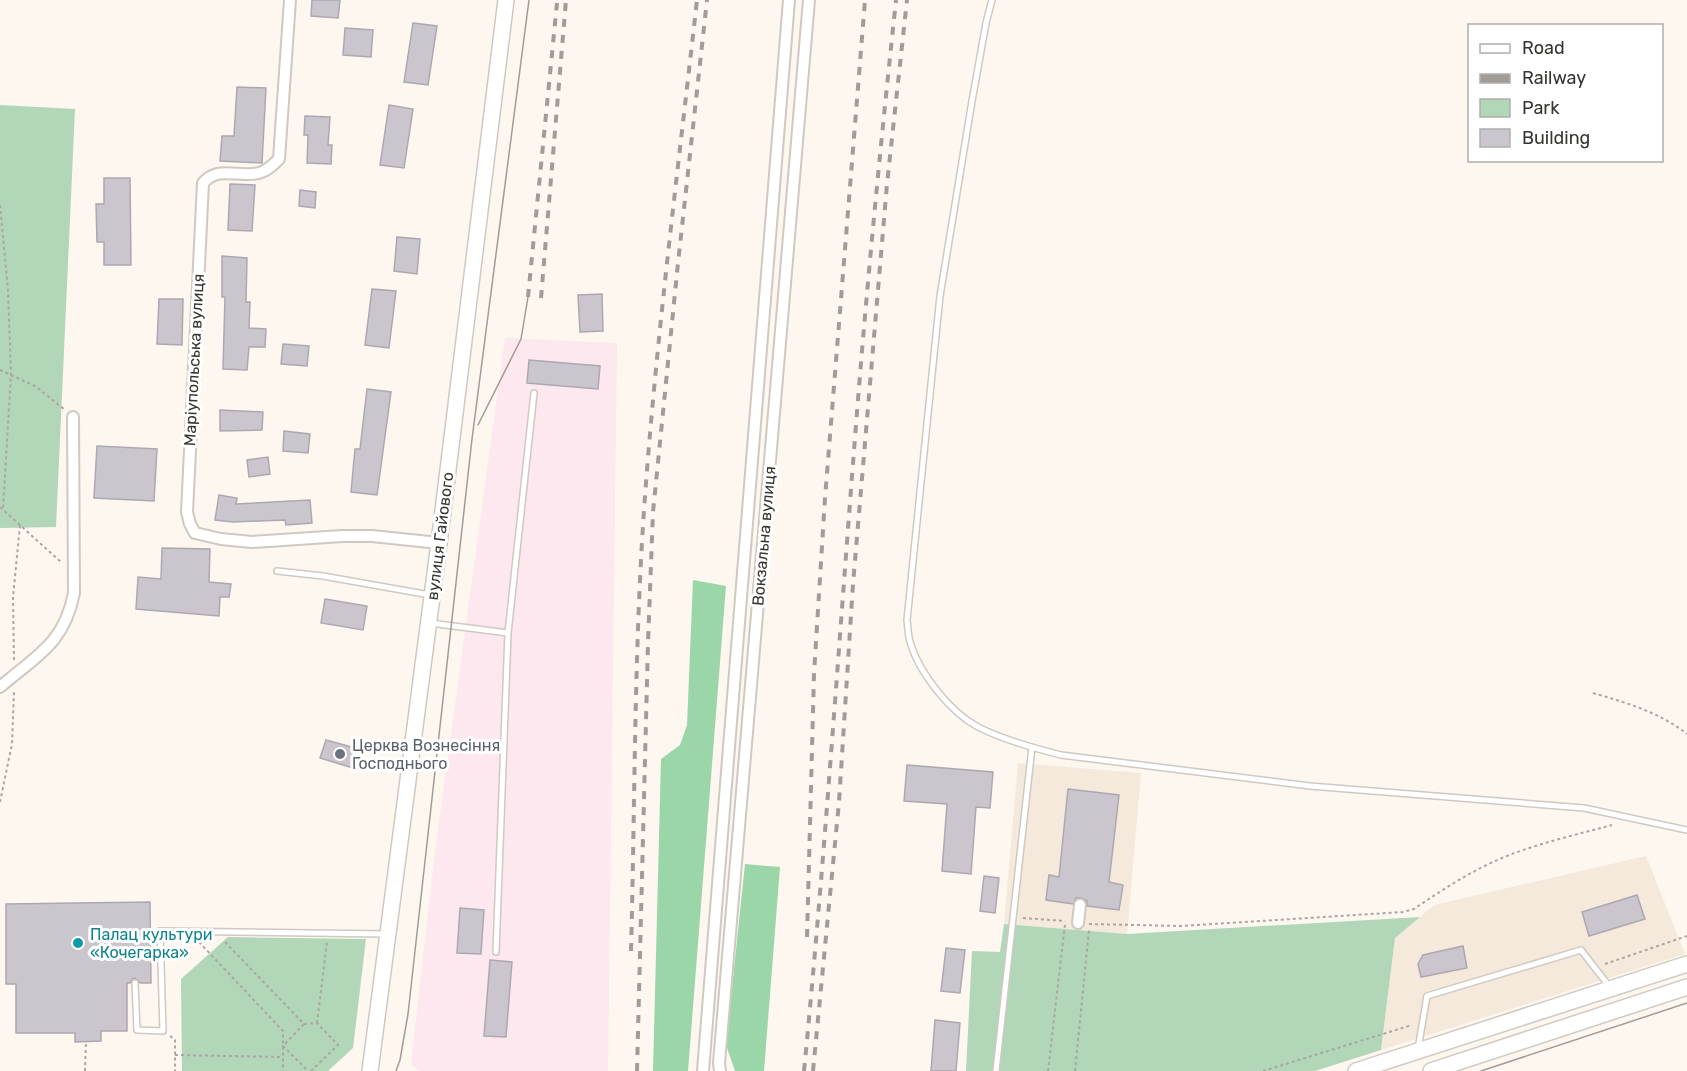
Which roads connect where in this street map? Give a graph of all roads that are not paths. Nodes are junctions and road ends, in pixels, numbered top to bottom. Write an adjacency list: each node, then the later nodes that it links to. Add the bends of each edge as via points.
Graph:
1 (290, 0): 8 (street, Маріупольська вулиця, via 279,159 258,173 219,172 203,183 187,512 190,524 195,533 252,542 372,536)
2 (506, 0): 8 (street, вулиця Гайового)
3 (789, 0): 26 (street, Вокзальна вулиця)
4 (809, 0): 27 (street, Вокзальна вулиця)
5 (992, 0): 14 (lane, via 940,296 908,620 916,659 953,708 977,727)
6 (534, 393): 12 (lane)
7 (73, 417): 13 (street, via 74,593 65,625 55,640)
8 (440, 543): 10 (street, вулиця Гайового)
9 (278, 571): 10 (lane)
10 (432, 596): 11 (street, вулиця Гайового)
11 (429, 622): 12 (lane); 18 (street, вулиця Гайового)
12 (508, 633): 19 (lane)
13 (0, 687)
14 (1032, 747): 15 (lane, via 1061,755 1310,786 1584,808); 28 (lane)
15 (1687, 830)
16 (1080, 905): 17 (street)
17 (1078, 923)
18 (387, 934): 21 (lane, via 160,931 163,1030 137,1030); 25 (street, вулиця Гайового)
19 (496, 952)
20 (1687, 964): 23 (street)
21 (135, 983)
22 (1687, 987): 30 (street)
23 (1612, 990): 24 (street); 24 (lane, via 1581,950 1427,996)
24 (1417, 1052): 29 (street)
25 (370, 1071)
26 (703, 1071)
27 (720, 1071)
28 (996, 1071)
29 (1356, 1071)
30 (1431, 1071)

